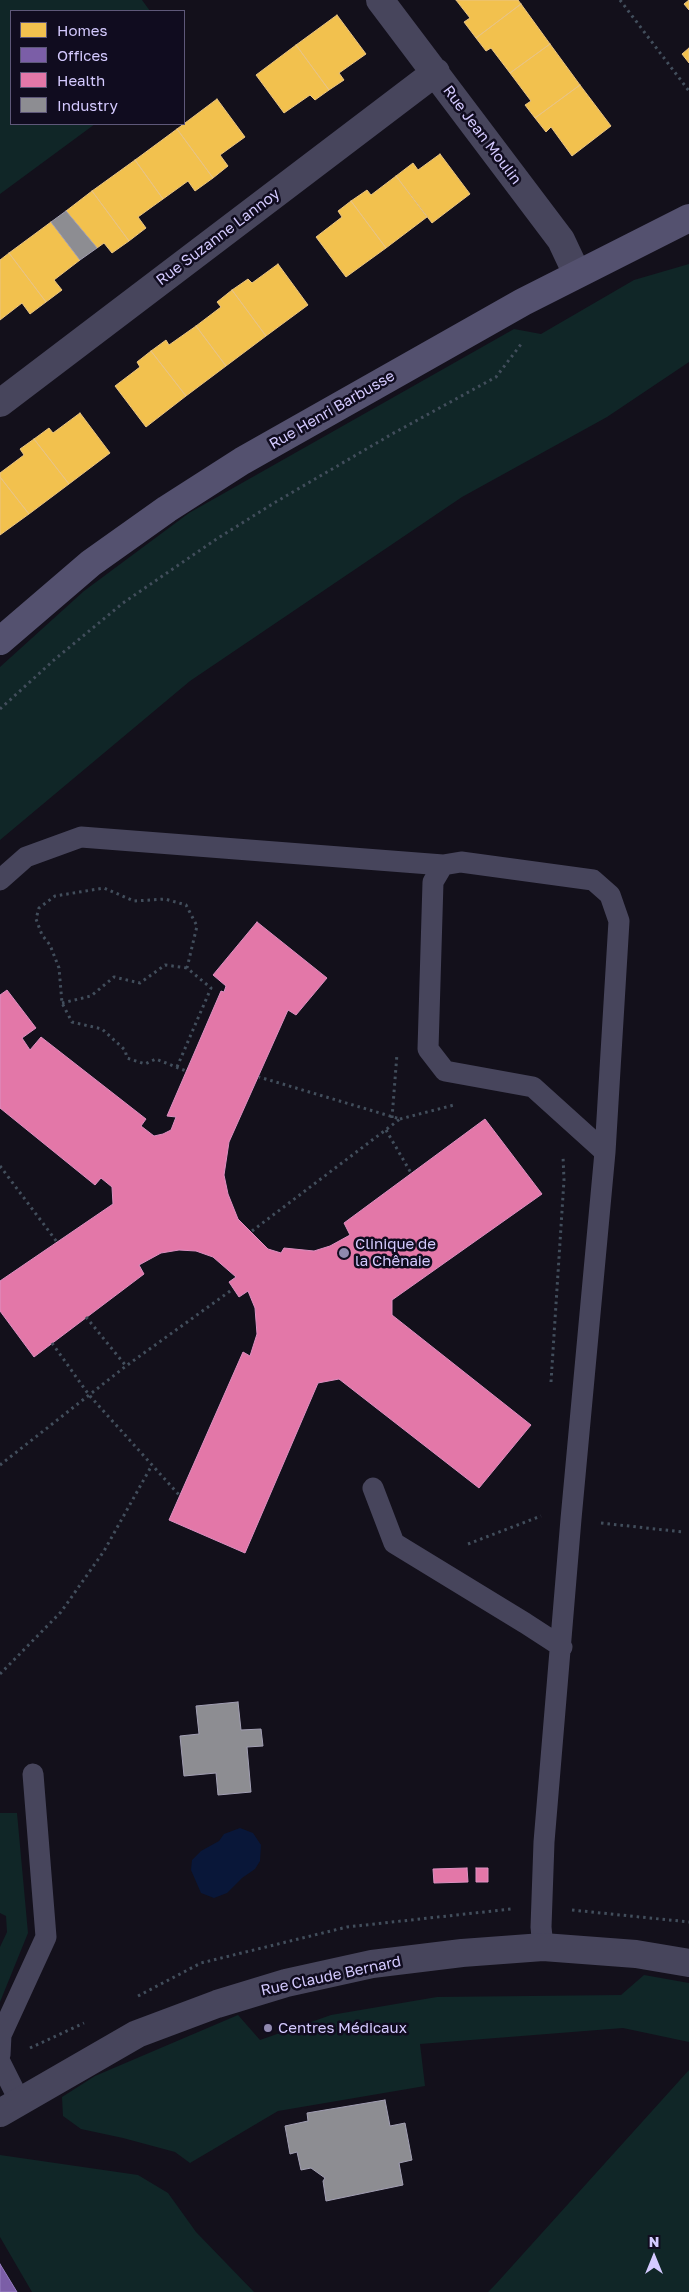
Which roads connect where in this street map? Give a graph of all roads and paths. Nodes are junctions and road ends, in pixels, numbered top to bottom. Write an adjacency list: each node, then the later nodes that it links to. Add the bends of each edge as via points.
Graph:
1 (380, 0): 3 (street, Rue Jean Moulin)
2 (620, 0): 4 (path)
3 (436, 72): 6 (street, Rue Jean Moulin, via 561,240); 8 (street, Rue Suzanne Lannoy)
4 (689, 91)
5 (689, 218): 6 (street, Rue Henri Barbusse)
6 (577, 274): 9 (street, Rue Henri Barbusse, via 242,462 167,509 91,563)
7 (527, 336): 10 (path, via 496,377 375,444 215,540 124,603)
8 (0, 403)
9 (0, 641)
10 (0, 709)
11 (443, 865): 12 (lane, via 82,837 26,857); 24 (lane, via 433,882 428,1050 445,1071 533,1087); 24 (lane, via 461,862 593,880 610,895 618,921)
12 (0, 880)
13 (187, 968): 14 (path, via 165,965 140,983 114,977 91,996); 14 (path, via 197,926 186,905 165,899 134,901 104,888 54,896 39,908 36,919 59,968); 16 (path, via 211,988)
14 (62, 1003): 16 (path, via 72,1022 102,1029 125,1050 127,1058 145,1064 156,1059)
15 (397, 1049): 20 (path)
16 (177, 1067): 17 (path)
17 (186, 1070)
18 (258, 1077): 20 (path)
19 (457, 1104): 21 (path)
20 (392, 1118): 21 (path)
21 (400, 1120): 22 (path)
22 (386, 1130): 26 (path); 27 (path)
23 (560, 1149): 33 (path, via 564,1180)
24 (605, 1152): 41 (lane)
25 (0, 1166): 28 (path)
26 (411, 1173)
27 (252, 1231)
28 (57, 1242)
29 (233, 1289): 32 (path)
30 (86, 1317): 32 (path)
31 (52, 1343): 34 (path)
32 (126, 1366): 34 (path)
33 (550, 1388)
34 (89, 1395): 35 (path); 36 (path)
35 (152, 1465): 38 (path); 42 (path, via 104,1551 61,1612)
36 (0, 1466)
37 (373, 1488): 41 (lane, via 394,1543)
38 (180, 1496)
39 (542, 1506): 40 (path)
40 (541, 1525)
41 (562, 1647): 44 (lane, via 544,1842)
42 (0, 1674)
43 (33, 1774): 46 (lane, via 46,1937 2,2035)
44 (543, 1947): 45 (street, Rue Claude Bernard, via 636,1954); 48 (street, Rue Claude Bernard, via 372,1964 286,1983 136,2034)
45 (689, 1963)
46 (0, 2055)
47 (0, 2062): 48 (lane)
48 (10, 2107)

